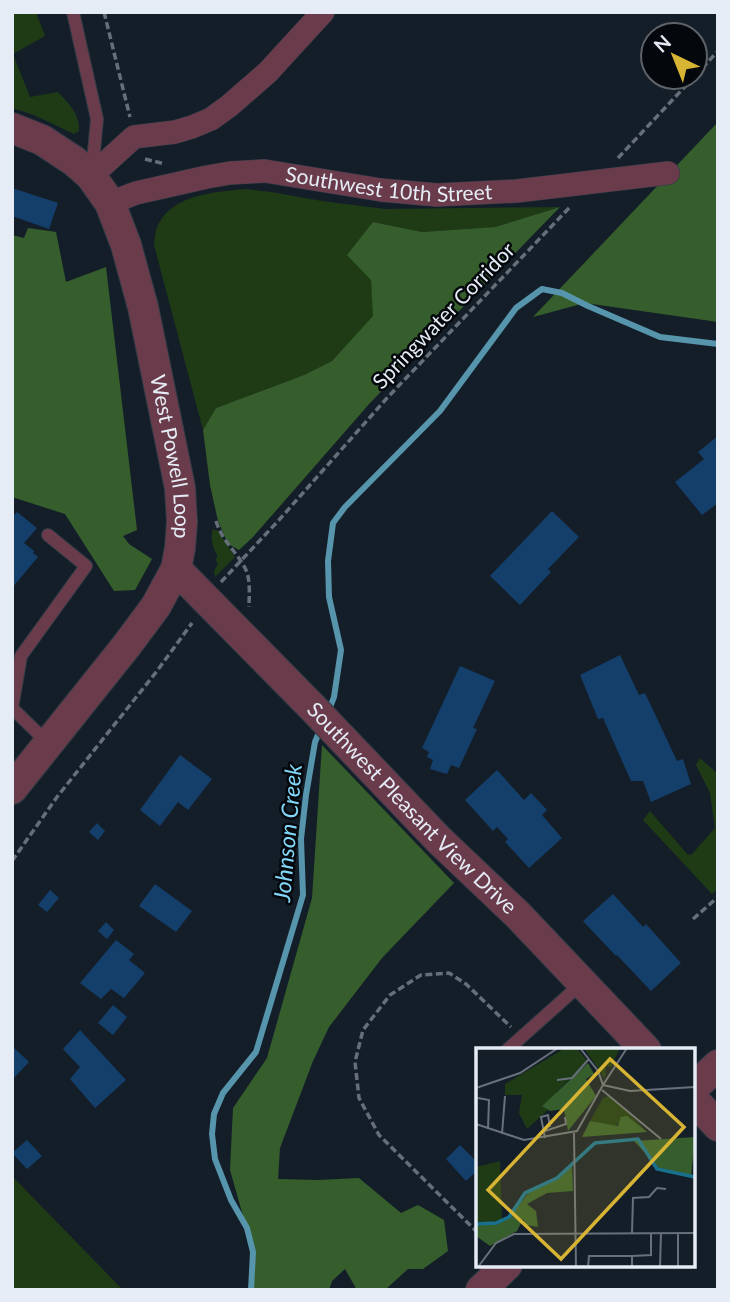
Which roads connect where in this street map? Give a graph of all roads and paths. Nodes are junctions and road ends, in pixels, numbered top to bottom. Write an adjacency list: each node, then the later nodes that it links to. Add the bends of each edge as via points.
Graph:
1 (73, 12): 9 (lane, via 97,119)
2 (104, 12): 6 (path)
3 (323, 12): 6 (street, via 268,72 211,119 175,132)
4 (680, 91): 10 (path, Springwater Corridor)
5 (12, 128): 9 (street, West Powell Loop, via 56,148)
6 (134, 137): 7 (path, via 136,157); 9 (street)
7 (174, 163)
8 (668, 173): 10 (street, Southwest 10th Street)
9 (91, 176): 11 (street, West Powell Loop)
10 (595, 181): 11 (street, Southwest 10th Street, via 438,195 265,171 207,177); 14 (path, Springwater Corridor, via 387,398)
11 (110, 203): 15 (street, West Powell Loop, via 143,307 180,488 182,522)
12 (216, 521): 14 (path)
13 (48, 535): 19 (lane, via 86,566)
14 (240, 561): 16 (path, Springwater Corridor); 18 (path, via 248,578)
15 (176, 569): 18 (street, Southwest Pleasant View Drive); 20 (street, West Powell Loop, via 146,620)
16 (222, 580)
17 (194, 621): 22 (path)
18 (250, 644): 25 (street, Southwest Pleasant View Drive)
19 (17, 653): 20 (lane, via 12,708)
20 (49, 744): 21 (street, West Powell Loop)
21 (12, 789)
22 (12, 861)
23 (718, 897): 24 (path)
24 (693, 919)
25 (582, 983): 26 (lane); 28 (street, Southwest Pleasant View Drive)
26 (521, 1037): 27 (lane); 33 (path, via 449,973 421,975 390,995 363,1030 355,1062 359,1098 379,1135)
27 (509, 1048)
28 (644, 1048)
29 (718, 1065): 30 (street)
30 (695, 1086)
31 (695, 1101): 32 (street)
32 (718, 1126)
33 (476, 1231)
34 (505, 1267): 35 (street)
35 (481, 1290)

